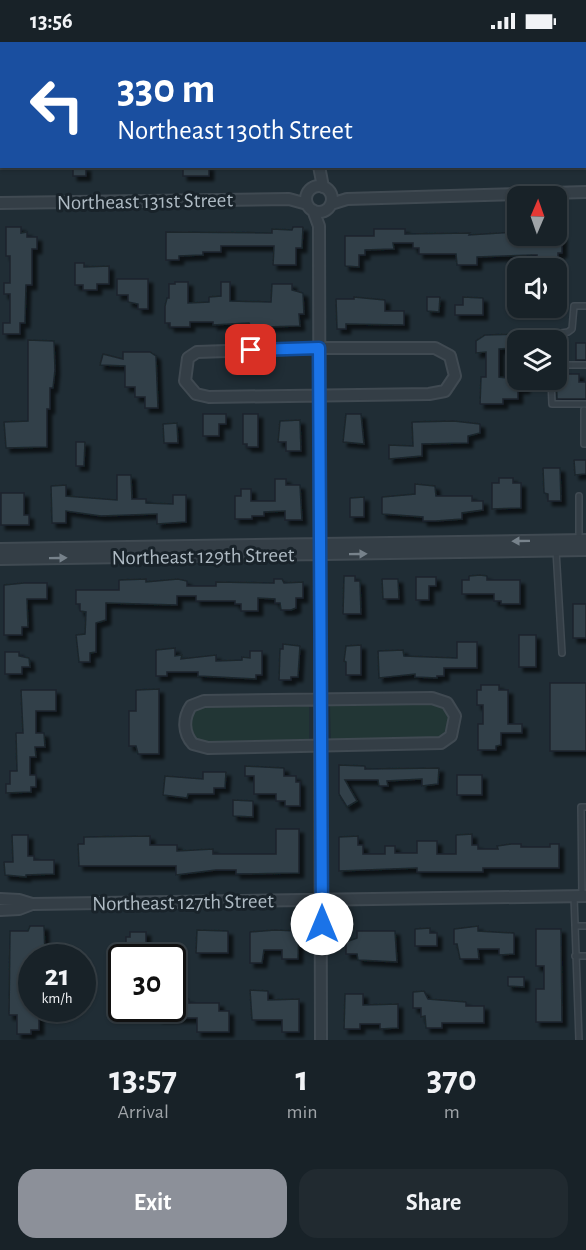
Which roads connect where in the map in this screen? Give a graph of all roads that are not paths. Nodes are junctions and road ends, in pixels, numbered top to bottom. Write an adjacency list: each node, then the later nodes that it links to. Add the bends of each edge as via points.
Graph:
1 (319, 170): 2 (street)
2 (318, 190): 4 (street); 5 (street, Northeast 131st Street); 7 (street); 8 (street)
3 (586, 192): 4 (street)
4 (346, 198): 8 (street)
5 (289, 199): 6 (street, Northeast 131st Street); 7 (street, Northeast 131st Street)
6 (0, 204)
7 (310, 207): 8 (street, Northeast 131st Street); 9 (street)
8 (328, 207): 9 (street)
9 (319, 226): 11 (street)
10 (586, 306): 12 (lane, via 574,306 572,329 561,333 561,365)
11 (319, 348): 14 (street); 14 (street, via 435,348 450,356 455,372 450,387 438,393); 14 (street, via 197,352 188,358 184,374 187,386 202,396)
12 (586, 364)
13 (551, 390): 15 (lane, via 552,404)
14 (320, 395): 21 (street)
15 (585, 407): 16 (lane)
16 (586, 444)
17 (579, 496): 18 (lane)
18 (583, 540): 19 (street, Northeast 129th Street)
19 (556, 546): 21 (street, Northeast 129th Street); 22 (street, Northeast 129th Street); 24 (lane)
20 (0, 549): 21 (street, Northeast 129th Street)
21 (320, 549): 23 (street, Northeast 129th Street, one-way to 21); 25 (street)
22 (586, 550)
23 (0, 559)
24 (562, 653)
25 (320, 699): 26 (street); 26 (street, via 440,700 452,708 455,724 451,736 441,743); 26 (street, via 197,702 187,712 185,731 200,747)
26 (321, 746): 30 (street)
27 (586, 807): 28 (lane, via 581,807)
28 (581, 896): 30 (street, Northeast 127th Street); 33 (lane)
29 (0, 899): 31 (street, Northeast 127th Street)
30 (322, 900): 31 (street, Northeast 127th Street); 37 (street)
31 (32, 904): 32 (street, Northeast 127th Street)
32 (0, 910)
33 (575, 926): 34 (lane); 35 (lane)
34 (586, 926)
35 (575, 956): 36 (lane); 38 (lane)
36 (586, 956)
37 (321, 1040)
38 (579, 1040)

